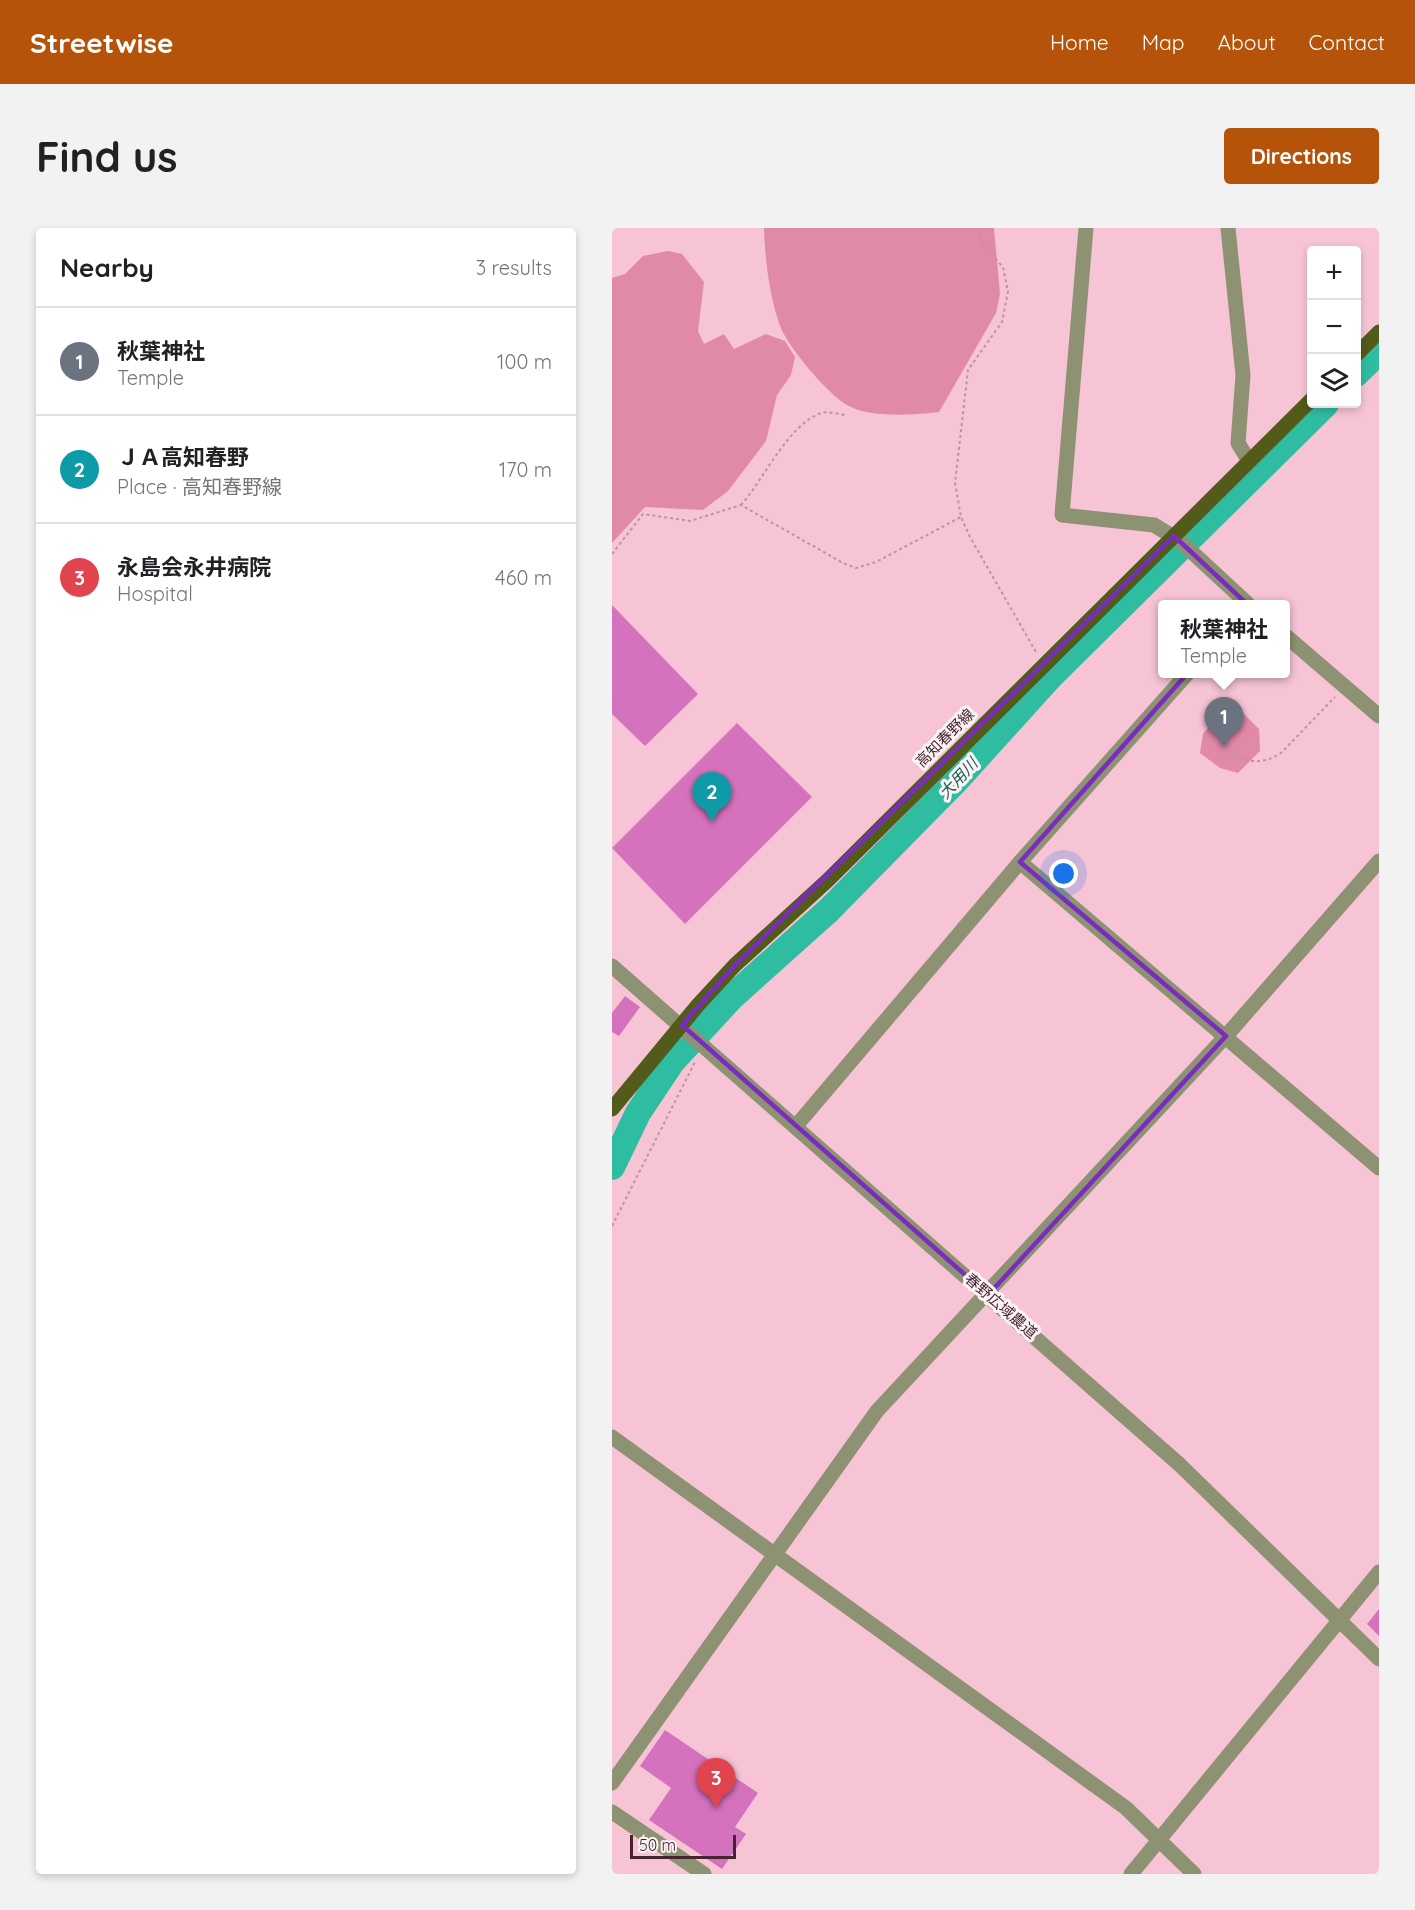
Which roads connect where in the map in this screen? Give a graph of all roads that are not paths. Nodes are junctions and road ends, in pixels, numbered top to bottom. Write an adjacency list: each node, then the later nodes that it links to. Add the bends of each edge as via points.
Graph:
1 (1086, 228): 7 (street, via 1062,515 1154,525)
2 (1228, 228): 6 (street, via 1243,375 1238,443)
3 (1379, 332): 4 (main road)
4 (1357, 354)
5 (1307, 403): 6 (main road, 高知春野線)
6 (1249, 461): 7 (main road, 高知春野線)
7 (1182, 543): 8 (street); 15 (main road, 高知春野線, via 1044,665 828,880 735,965)
8 (1244, 600)
9 (1290, 639): 11 (street)
10 (1183, 678): 13 (street)
11 (1379, 716)
12 (1379, 861): 16 (street)
13 (1020, 862): 16 (street); 18 (street)
14 (612, 966): 15 (street, 春野広域農道)
15 (682, 1024): 17 (main road, 高知春野線); 18 (street, 春野広域農道)
16 (1226, 1036): 19 (street); 20 (street)
17 (612, 1109)
18 (796, 1126): 20 (street, 春野広域農道)
19 (1379, 1168)
20 (988, 1294): 22 (street, via 877,1411); 24 (street, 春野広域農道, via 1180,1465)
21 (612, 1437): 22 (street)
22 (776, 1556): 26 (street); 28 (street, via 1126,1808)
23 (1379, 1572): 24 (street)
24 (1346, 1626): 25 (street, 春野広域農道); 28 (street)
25 (1379, 1659)
26 (612, 1783)
27 (612, 1812): 29 (street)
28 (1159, 1842): 30 (street); 31 (street)
29 (704, 1874)
30 (1131, 1874)
31 (1194, 1874)

